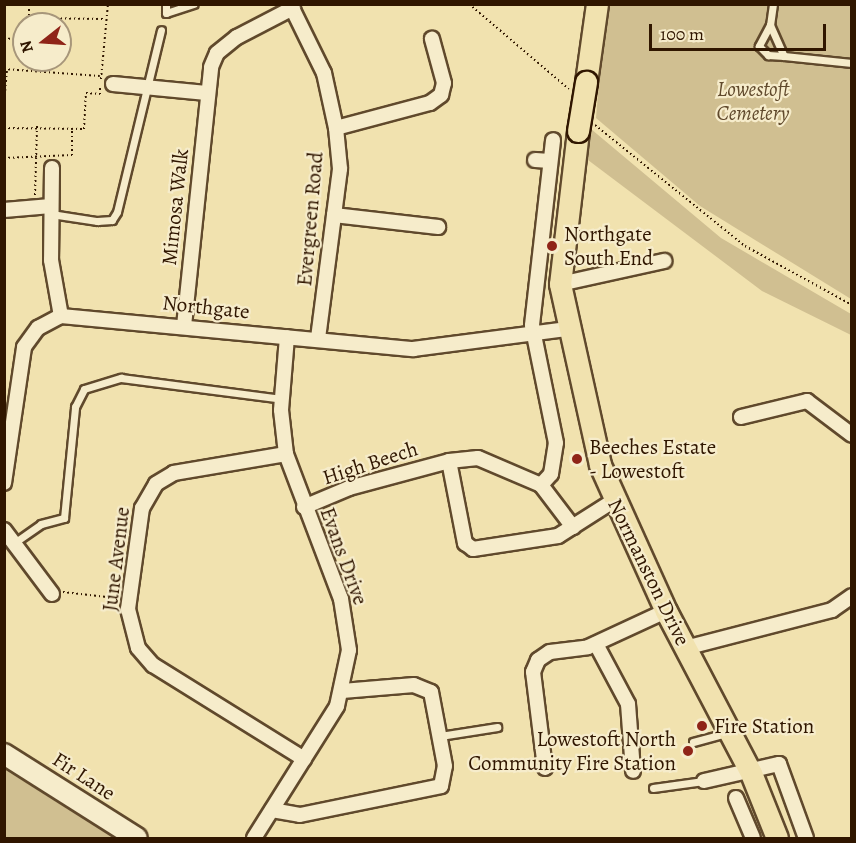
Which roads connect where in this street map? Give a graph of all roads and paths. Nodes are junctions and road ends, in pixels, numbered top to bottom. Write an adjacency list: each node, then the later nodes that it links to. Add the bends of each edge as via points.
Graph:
1 (108, 4): 9 (path)
2 (166, 4): 3 (lane, via 166,13)
3 (194, 4)
4 (469, 4): 18 (path)
5 (597, 4): 18 (main road, Normanston Drive)
6 (773, 4): 10 (lane)
7 (291, 6): 19 (street, Mimosa Walk, via 217,53); 24 (street, Evergreen Road, via 324,73)
8 (72, 19): 9 (path)
9 (105, 19): 16 (path)
10 (770, 25): 13 (lane); 13 (lane, via 759,46 768,55)
11 (161, 30): 17 (lane)
12 (432, 39): 24 (street, via 444,83 441,95 430,103)
13 (784, 56): 14 (lane)
14 (852, 63)
15 (6, 69): 16 (path); 20 (path)
16 (107, 80): 17 (street); 25 (path, via 100,94 86,93 84,129)
17 (147, 87): 19 (street); 34 (lane, via 112,220)
18 (581, 90): 22 (main road, Normanston Drive, bridge)
19 (207, 93): 41 (street, Mimosa Walk)
20 (4, 104)
21 (37, 126): 23 (path); 25 (path); 27 (path)
22 (585, 127): 38 (main road, Normanston Drive); 39 (path, via 745,246)
23 (4, 128)
24 (336, 128): 35 (street, Evergreen Road, via 340,169)
25 (72, 129): 27 (path, via 72,155)
26 (553, 140): 30 (street)
27 (37, 155): 28 (path); 32 (path)
28 (4, 158)
29 (535, 159): 30 (street)
30 (550, 161): 43 (street)
31 (52, 168): 34 (street)
32 (34, 207): 33 (street); 34 (street)
33 (4, 210)
34 (51, 210): 40 (street, via 51,260)
35 (334, 215): 36 (street); 45 (street, Evergreen Road)
36 (438, 227)
37 (664, 261): 38 (street)
38 (560, 284): 42 (main road, Normanston Drive)
39 (852, 305)
40 (61, 316): 41 (street, Northgate); 46 (street, via 30,336)
41 (184, 326): 44 (street, Northgate)
42 (566, 329): 43 (street, Northgate); 54 (main road, Normanston Drive)
43 (532, 334): 45 (street, Northgate, via 436,349); 53 (street, via 556,443 551,474)
44 (287, 337): 45 (street, Northgate); 47 (street, Evans Drive)
45 (318, 338)
46 (11, 392): 52 (street)
47 (282, 399): 50 (street, Evans Drive); 58 (lane, via 121,378 84,389 75,407 64,518 41,524)
48 (741, 417): 49 (street, via 807,401)
49 (852, 435)
50 (286, 454): 55 (street, Evans Drive); 61 (street, June Avenue, via 174,473 156,484 142,508)
51 (449, 460): 53 (street, High Beech, via 478,458); 55 (street, High Beech); 56 (street, High Beech, via 465,543 473,549 558,537)
52 (4, 483)
53 (541, 485): 56 (street, High Beech)
54 (613, 501): 56 (street, High Beech); 62 (main road, Normanston Drive)
55 (304, 507): 65 (street, Evans Drive, via 345,615 349,650)
56 (573, 527)
57 (4, 531): 58 (street)
58 (14, 543): 59 (street)
59 (52, 594): 61 (path)
60 (852, 596): 64 (street, via 832,610)
61 (128, 600): 71 (street, June Avenue, via 132,634 153,665)
62 (666, 611): 63 (street); 64 (main road, Normanston Drive)
63 (596, 644): 72 (street, via 550,652 535,665); 73 (street, via 628,704)
64 (686, 648): 67 (main road, Normanston Drive)
65 (342, 691): 68 (street, via 424,686 435,701); 71 (street, Evans Drive)
66 (497, 727): 68 (lane)
67 (729, 732): 69 (lane); 74 (main road, Normanston Drive)
68 (440, 736): 78 (street, via 446,777 433,791 300,814)
69 (693, 742)
70 (4, 754): 80 (street, Fir Lane)
71 (304, 759): 78 (street, Evans Drive)
72 (545, 768)
73 (633, 771)
74 (751, 773): 75 (street); 79 (main road, Normanston Drive); 83 (street, via 781,767)
75 (704, 781): 76 (lane)
76 (653, 788)
77 (736, 798): 82 (street)
78 (272, 810): 81 (street, Evans Drive)
79 (773, 837)
80 (137, 838)
81 (254, 838)
82 (753, 838)
83 (806, 838)

